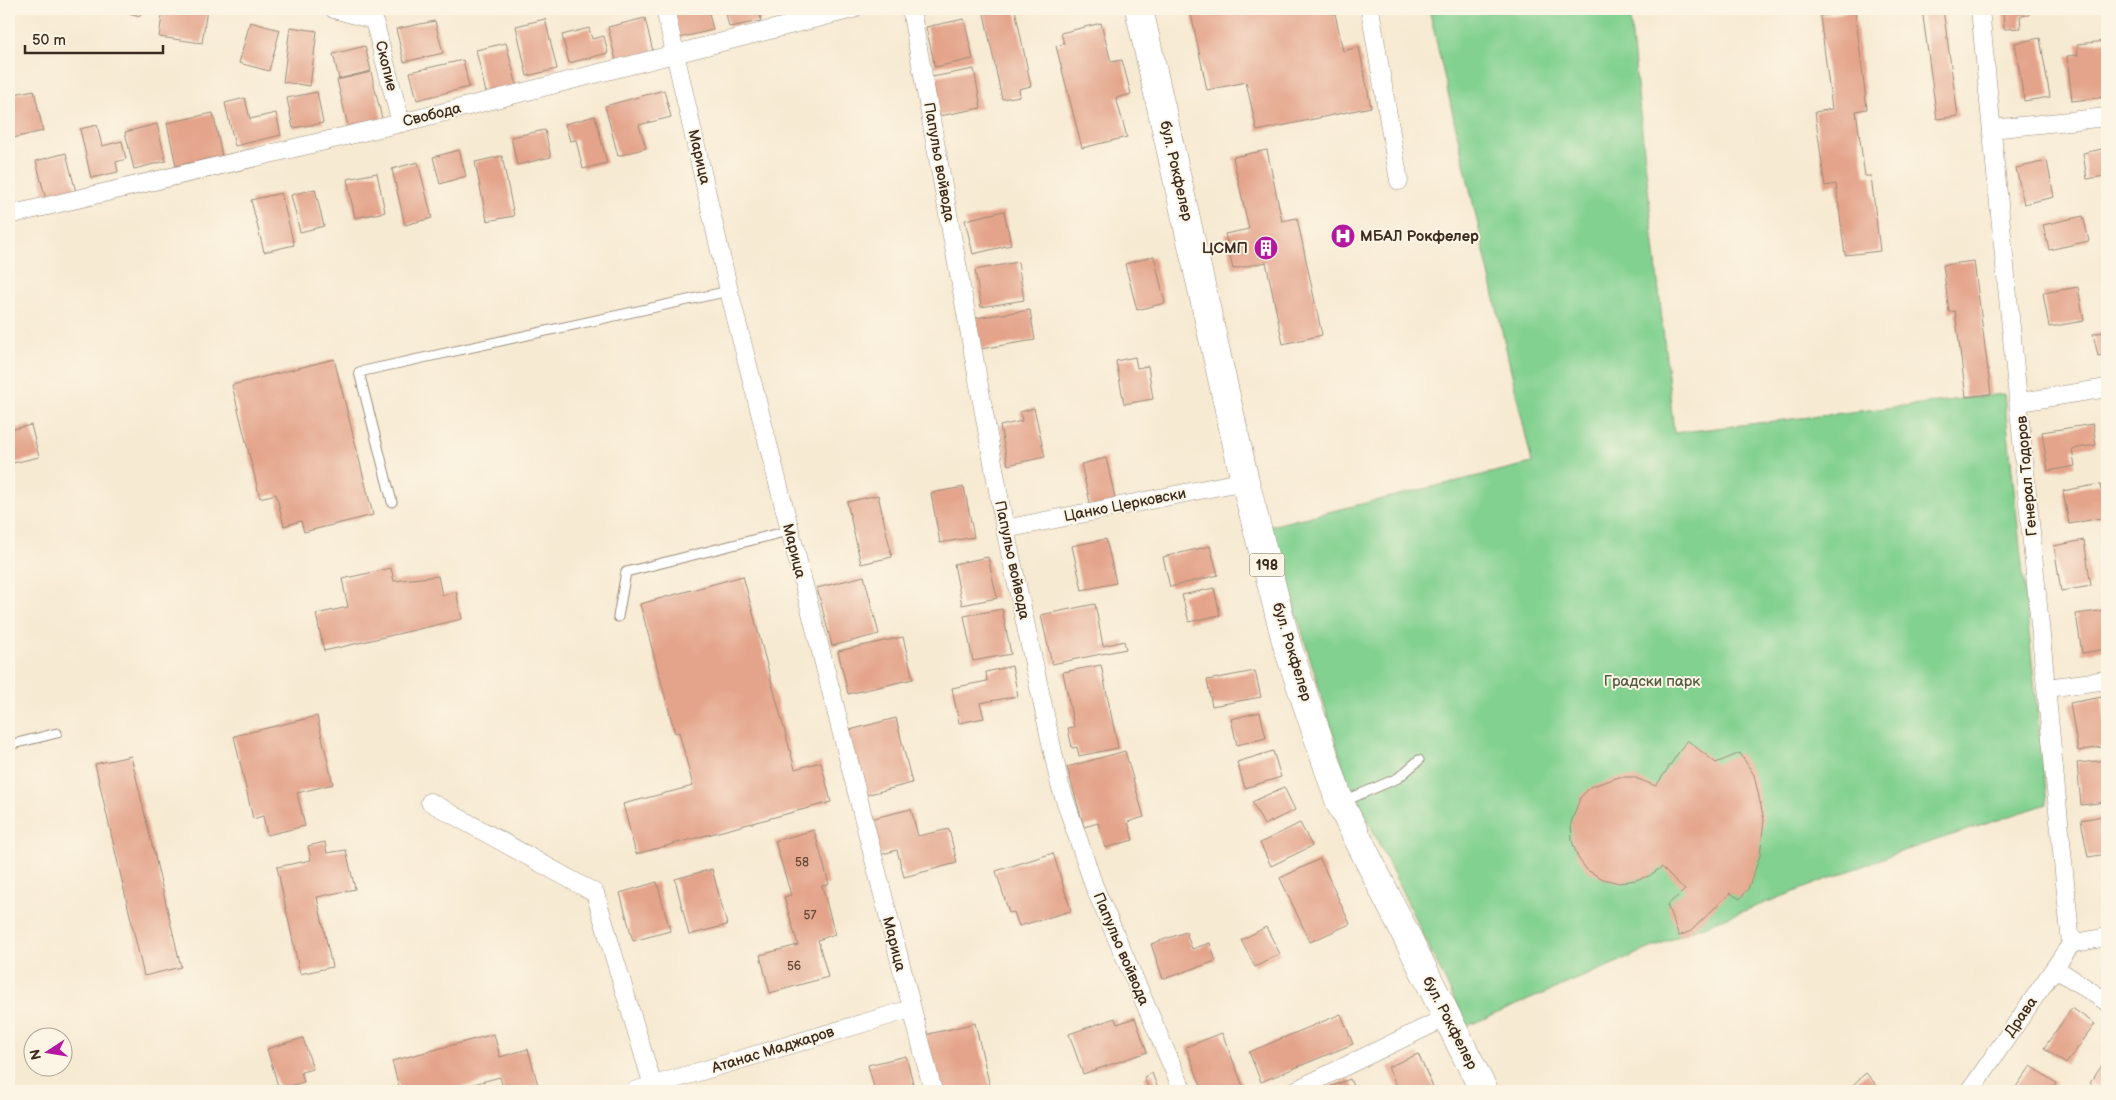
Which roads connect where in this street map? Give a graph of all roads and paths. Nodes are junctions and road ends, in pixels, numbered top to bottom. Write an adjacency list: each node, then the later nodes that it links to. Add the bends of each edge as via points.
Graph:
1 (334, 9): 8 (street)
2 (665, 9): 9 (street, Марица)
3 (853, 9): 9 (street, Свобода)
4 (911, 9): 20 (street, Папульо войвода)
5 (1139, 9): 18 (main road, бул. Рокфелер / 198)
6 (1370, 9): 13 (street)
7 (1980, 9): 12 (street, Генерал Тодоров)
8 (373, 14): 11 (street, Скопие)
9 (676, 53): 11 (street, Свобода); 15 (street, Марица)
10 (2107, 117): 12 (street)
11 (401, 123): 14 (street, Свобода)
12 (1992, 129): 17 (street, Генерал Тодоров)
13 (1399, 181)
14 (9, 215)
15 (729, 291): 19 (lane, via 359,372); 21 (street, Марица)
16 (2107, 388): 17 (street)
17 (2020, 402): 24 (street, Генерал Тодоров)
18 (1245, 481): 20 (street, Цанко Церковски); 29 (main road, бул. Рокфелер / 198, via 1287,645)
19 (392, 502)
20 (1005, 529): 39 (street, Папульо войвода, via 1060,785 1094,886)
21 (788, 531): 22 (lane, via 626,572); 34 (street, Марица)
22 (618, 616)
23 (2107, 680): 24 (street)
24 (2047, 688): 31 (street, Генерал Тодоров)
25 (57, 733): 26 (lane)
26 (9, 745)
27 (1419, 760): 29 (lane, via 1398,778)
28 (430, 802): 36 (street, via 595,893)
29 (1340, 803): 35 (main road, бул. Рокфелер / 198)
30 (2107, 937): 31 (street)
31 (2071, 944): 32 (street, Драва)
32 (2055, 968): 33 (street); 42 (street, Драва)
33 (2107, 1002)
34 (910, 1009): 36 (street, Атанас Маджаров); 38 (street, Марица)
35 (1447, 1017): 40 (street); 41 (main road, бул. Рокфелер / 198)
36 (653, 1086): 37 (street, Атанас Маджаров)
37 (634, 1091)
38 (932, 1091)
39 (1183, 1091)
40 (1294, 1091)
41 (1484, 1091)
42 (1970, 1091)

